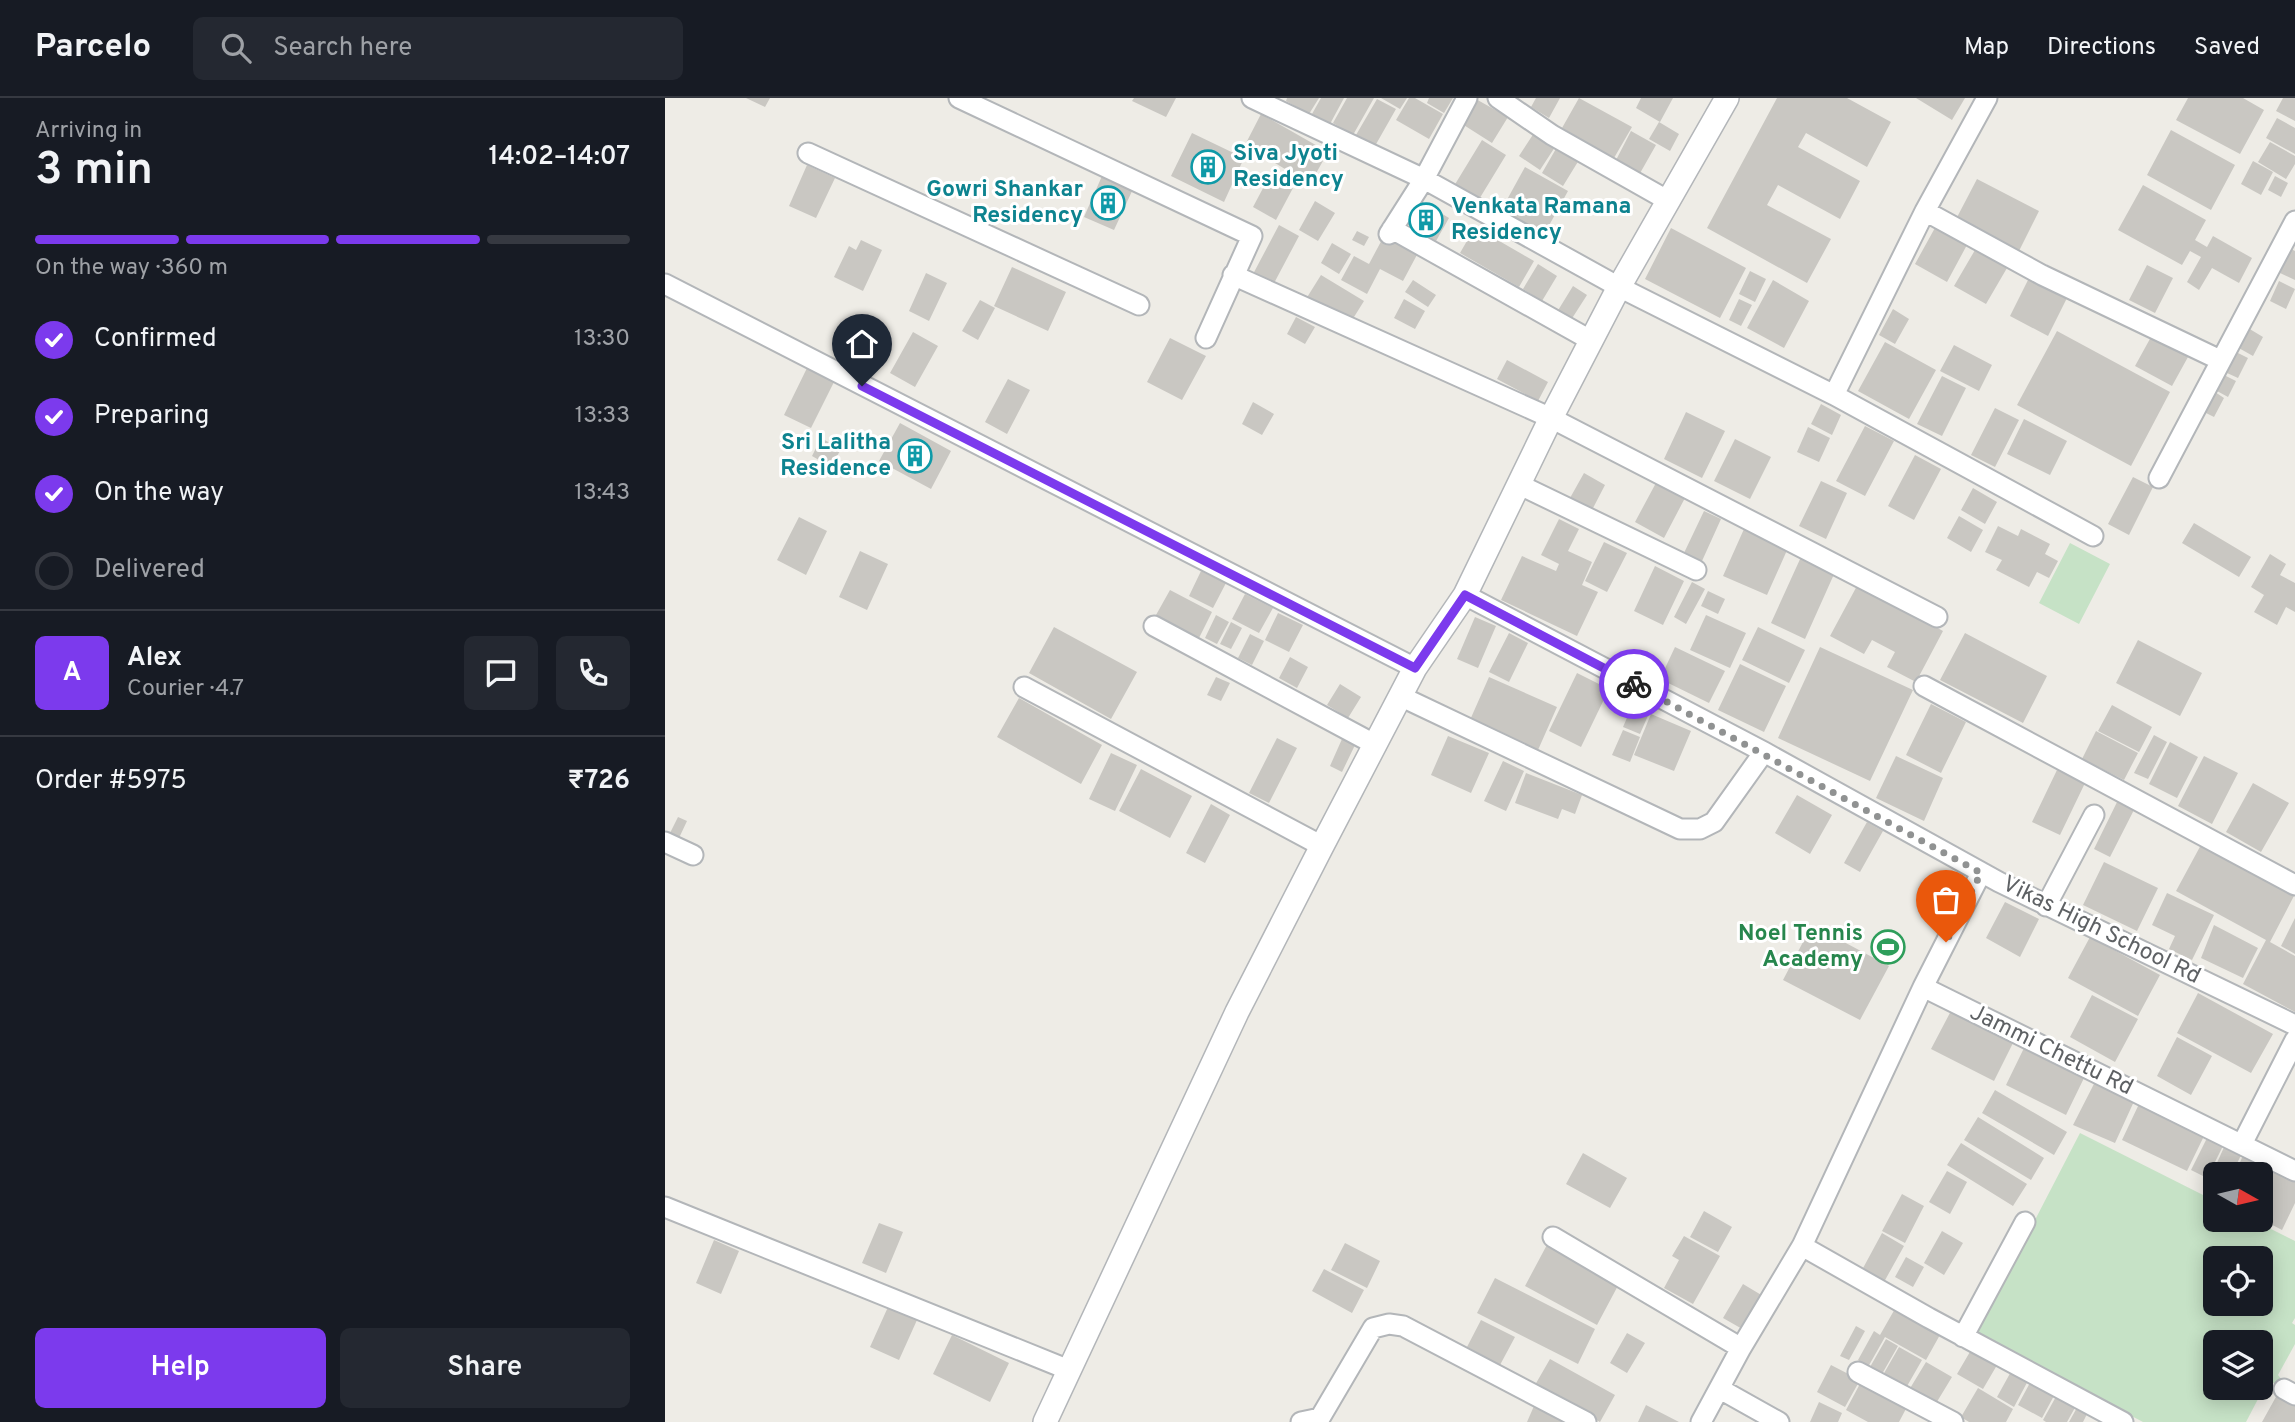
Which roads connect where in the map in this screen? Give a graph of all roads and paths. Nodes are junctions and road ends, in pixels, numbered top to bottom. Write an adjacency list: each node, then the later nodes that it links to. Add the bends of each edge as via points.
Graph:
1 (959, 98): 12 (street, via 1252,236)
2 (1252, 98): 8 (street)
3 (1467, 98): 8 (street)
4 (1499, 98): 9 (street, via 1552,135)
5 (1727, 98): 9 (street)
6 (1987, 98): 10 (street)
7 (807, 153): 15 (street)
8 (1424, 179): 14 (street); 17 (street, via 1390,231)
9 (1667, 200): 14 (street)
10 (1925, 211): 18 (street, via 2042,275); 19 (street)
11 (2295, 220): 18 (street)
12 (1233, 275): 16 (street); 20 (street)
13 (665, 284): 28 (street)
14 (1619, 288): 17 (street); 19 (street)
15 (1139, 305)
16 (1206, 338)
17 (1592, 341): 20 (street)
18 (2220, 360): 21 (street)
19 (1834, 395): 23 (street)
20 (1551, 418): 22 (street); 26 (street)
21 (2159, 478)
22 (1520, 485): 24 (street); 25 (street)
23 (2093, 536)
24 (1696, 570)
25 (1465, 595): 28 (street); 33 (street, Vikas High School Rd)
26 (1937, 617)
27 (1154, 626): 32 (street)
28 (1415, 668): 31 (street)
29 (1924, 685): 39 (street)
30 (1024, 687): 36 (street)
31 (1402, 697): 32 (street); 33 (street, via 1680,829 1700,829 1713,822)
32 (1377, 745): 36 (street)
33 (1764, 752): 38 (street, Vikas High School Rd)
34 (2094, 815): 40 (street)
35 (665, 842): 37 (street)
36 (1322, 846): 52 (street, via 1237,1012)
37 (693, 855)
38 (1981, 873): 40 (street, Vikas High School Rd); 41 (street)
39 (2295, 886)
40 (2046, 906): 42 (street, Vikas High School Rd)
41 (1923, 988): 44 (street, Jammi Chettu Rd); 49 (street)
42 (2295, 1025)
43 (2295, 1040): 44 (street)
44 (2242, 1144): 45 (street, Jammi Chettu Rd)
45 (2295, 1171)
46 (665, 1207): 52 (street)
47 (2025, 1222): 50 (street)
48 (1553, 1237): 51 (street)
49 (1802, 1245): 50 (street); 51 (street)
50 (1963, 1337): 61 (street)
51 (1741, 1348): 54 (street)
52 (1069, 1370): 55 (street)
53 (1858, 1372): 60 (street)
54 (1720, 1389): 58 (street); 59 (street)
55 (1045, 1422)
56 (1301, 1422): 57 (street, via 1320,1418 1373,1328 1389,1324 1403,1326)
57 (1586, 1422)
58 (1701, 1422)
59 (1779, 1422)
60 (1953, 1422)
61 (2123, 1422)

